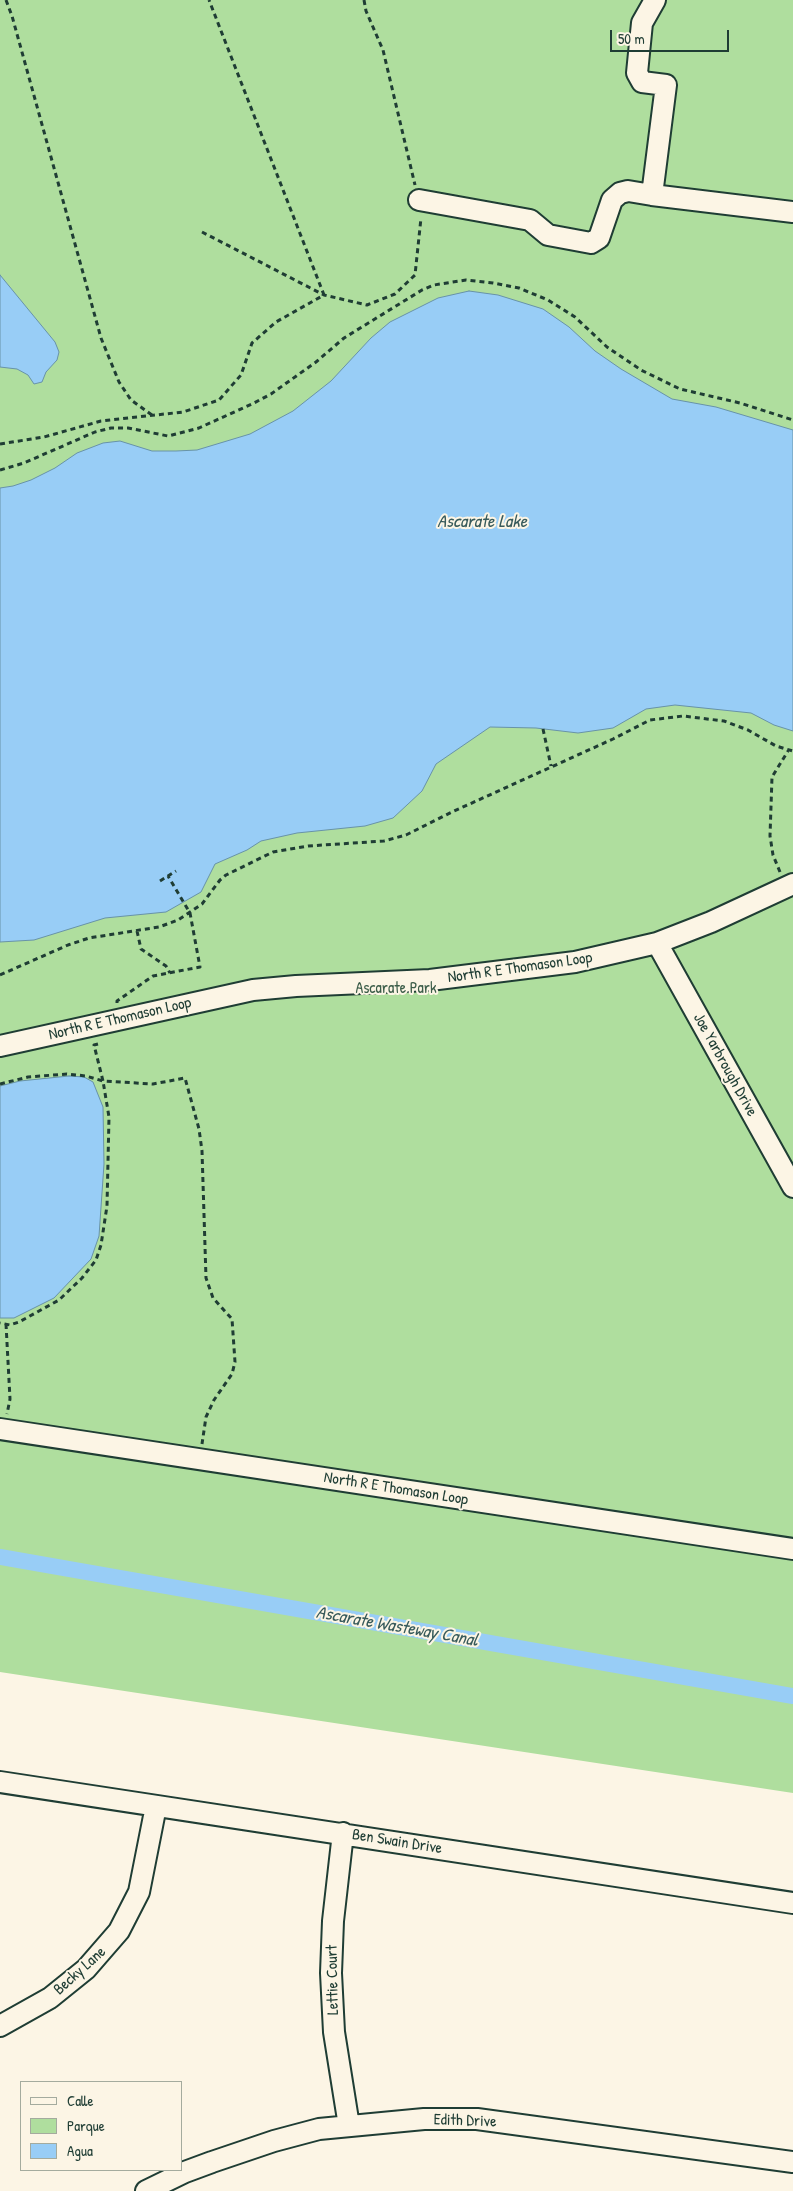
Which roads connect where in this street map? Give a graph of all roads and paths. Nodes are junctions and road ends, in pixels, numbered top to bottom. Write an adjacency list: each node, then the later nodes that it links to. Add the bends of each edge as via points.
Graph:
1 (6, 0): 10 (path, via 101,338 119,382 131,400)
2 (209, 0): 9 (path)
3 (364, 0): 6 (path, via 383,50)
4 (655, 0): 5 (street, via 642,23 638,73 642,82 666,86)
5 (652, 195): 6 (street, via 620,193 612,200 599,238 591,243 548,235 530,220); 7 (street)
6 (419, 200): 9 (path, via 421,222 415,275 395,294 366,305)
7 (793, 212)
8 (202, 232): 9 (path)
9 (324, 295): 10 (path, via 276,322 252,343 241,375 219,400 183,412)
10 (153, 416): 12 (path, via 101,420 44,437)
11 (793, 420): 13 (path, via 680,389 641,370 607,347 575,317 548,300 519,288 466,280 422,290 344,338 271,394 198,428 168,436 111,428)
12 (0, 444)
13 (0, 470)
14 (543, 729): 17 (path)
15 (788, 751): 16 (path); 17 (path, via 724,721 665,717 641,724); 21 (path, via 773,773 770,836 773,855)
16 (793, 751)
17 (551, 766): 22 (path, via 396,839 273,852 220,880 202,904)
18 (176, 871): 19 (path)
19 (168, 876): 20 (path); 22 (path)
20 (160, 881)
21 (790, 885): 24 (street, North R E Thomason Loop)
22 (190, 913): 23 (path, via 159,927)
23 (137, 931): 25 (path, via 141,949 166,966); 26 (path, via 68,945)
24 (657, 943): 27 (street, North R E Thomason Loop, via 574,962 474,976 253,990); 30 (street, Joe Yarbrough Drive)
25 (170, 973)
26 (0, 975)
27 (0, 1046)
28 (185, 1078): 34 (path, via 202,1151 206,1278 213,1298 232,1319 235,1362 232,1374 206,1417)
29 (0, 1084): 32 (path, via 28,1077 66,1074 103,1081 109,1117 107,1206 96,1260 59,1300 19,1322)
30 (793, 1187)
31 (0, 1323): 32 (path)
32 (6, 1324): 33 (path, via 10,1399)
33 (3, 1429): 34 (street, North R E Thomason Loop)
34 (200, 1460): 35 (street, North R E Thomason Loop)
35 (793, 1549)
36 (0, 1782): 37 (street, Ben Swain Drive)
37 (156, 1806): 38 (street, Ben Swain Drive); 40 (street, Becky Lane, via 139,1892 118,1931 86,1970 50,1998)
38 (343, 1833): 39 (street, Ben Swain Drive); 41 (street, Lettie Court, via 331,1973 334,2032)
39 (793, 1903)
40 (0, 2026)
41 (349, 2126): 42 (street, Edith Drive, via 424,2119 477,2119); 43 (street, Edith Drive, via 319,2128 274,2140 185,2172)
42 (793, 2162)
43 (146, 2191)

